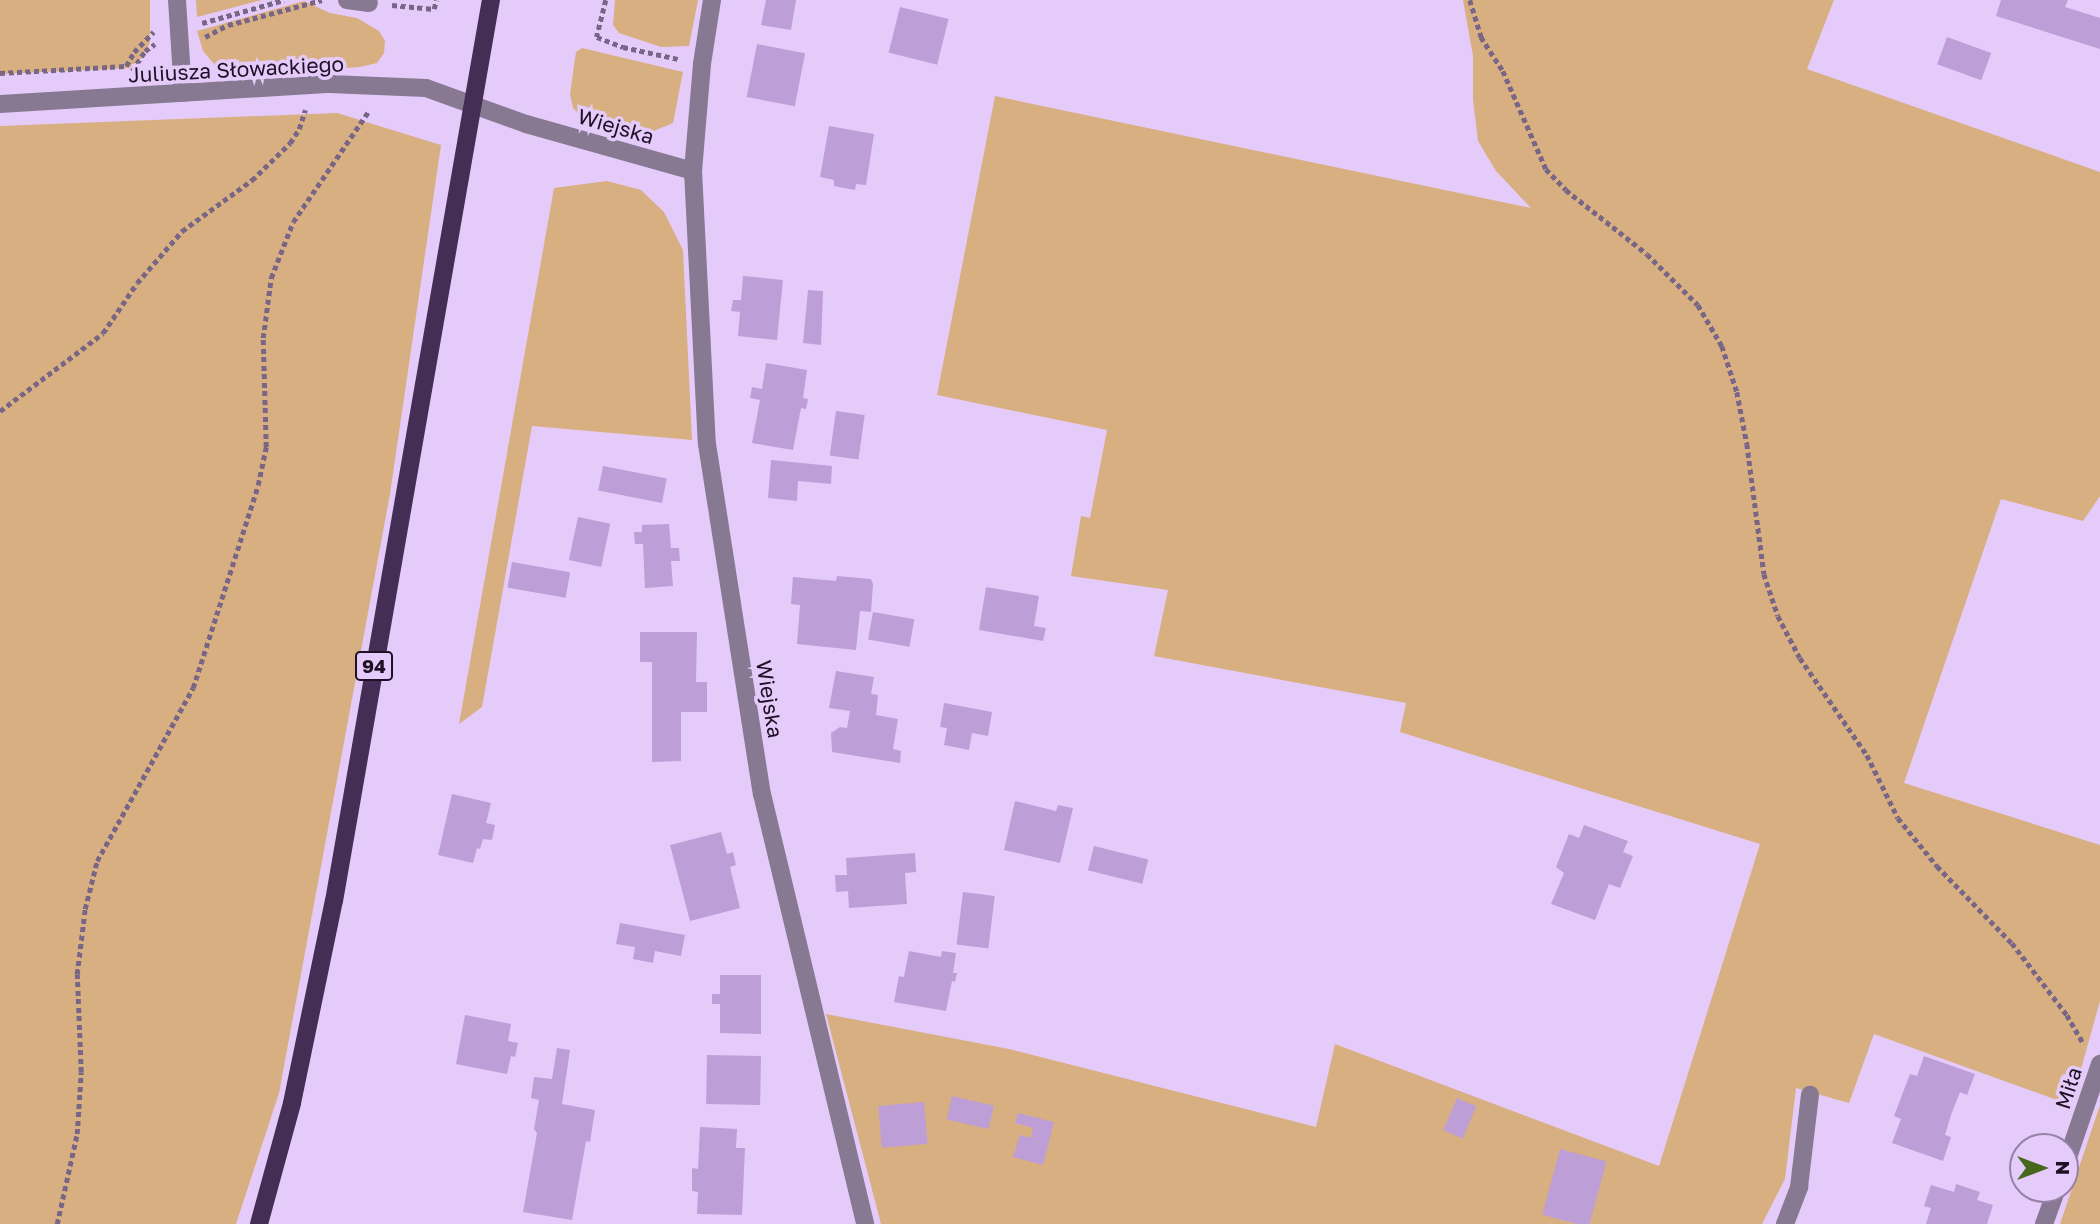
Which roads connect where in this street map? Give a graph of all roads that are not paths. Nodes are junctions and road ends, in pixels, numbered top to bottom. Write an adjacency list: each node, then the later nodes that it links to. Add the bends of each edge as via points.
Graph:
1 (177, 0): 6 (street)
2 (347, 0): 5 (street)
3 (491, 0): 8 (main road, 94)
4 (712, 0): 9 (street, Wiejska)
5 (369, 3)
6 (183, 93): 7 (street, Juliusza Słowackiego); 8 (street, Juliusza Słowackiego, via 312,86 426,88)
7 (0, 104)
8 (471, 104): 9 (street, Wiejska); 14 (main road, 94, via 334,901 292,1103)
9 (693, 171): 15 (street, Wiejska, via 707,444 762,794)
10 (2099, 1068): 12 (street, Miła)
11 (1810, 1095): 16 (street, via 1799,1187)
12 (2076, 1133)
13 (2052, 1203): 17 (street)
14 (259, 1224)
15 (865, 1224)
16 (1785, 1224)
17 (2044, 1224)

